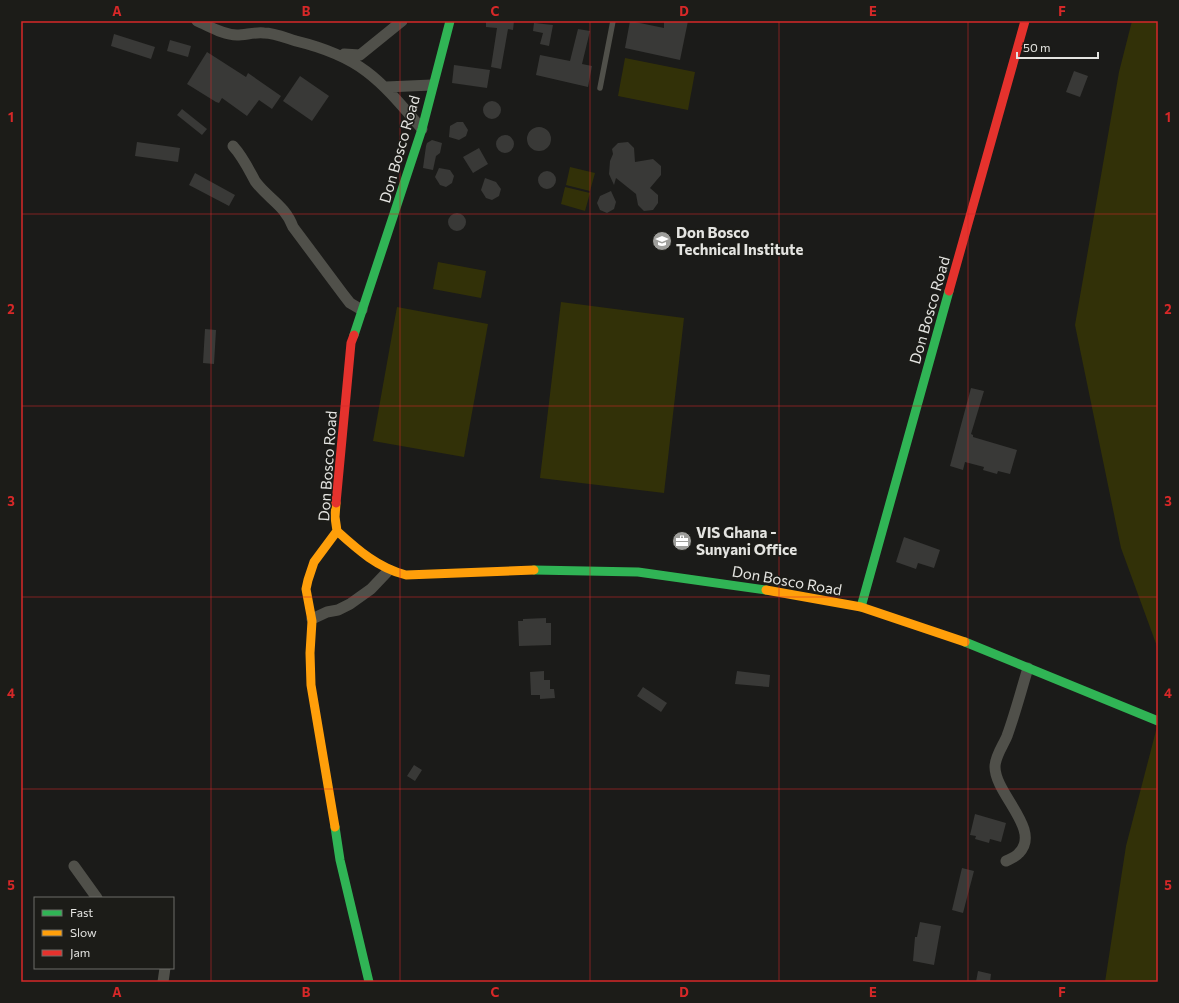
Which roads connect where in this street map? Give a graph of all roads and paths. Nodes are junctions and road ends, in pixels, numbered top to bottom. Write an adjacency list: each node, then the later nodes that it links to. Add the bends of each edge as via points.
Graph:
1 (197, 21): 6 (street, via 226,34 236,36 263,32)
2 (402, 21): 6 (street, via 360,55)
3 (450, 21): 7 (street, Don Bosco Road)
4 (613, 21): 9 (lane)
5 (1025, 21): 15 (street, Don Bosco Road)
6 (339, 54): 8 (street, via 356,62)
7 (432, 85): 8 (street); 10 (street, Don Bosco Road)
8 (386, 87): 10 (street)
9 (600, 88)
10 (422, 129): 12 (street, Don Bosco Road)
11 (233, 146): 12 (street, via 256,181 281,206 293,227 350,303)
12 (362, 310): 13 (street, Don Bosco Road, via 351,344 335,517)
13 (337, 531): 14 (street, Don Bosco Road, via 376,563); 16 (street, via 322,548 307,578 307,599)
14 (389, 570): 15 (street, Don Bosco Road, via 406,575 518,570 638,572 751,587); 16 (street, via 371,589 350,604)
15 (861, 607): 17 (street, Don Bosco Road, via 975,645)
16 (312, 619): 24 (street, via 309,657 311,685 340,860)
17 (1028, 668): 18 (street, Don Bosco Road); 19 (street, via 995,767 998,783 1022,820 1025,832 1025,845 1019,854)
18 (1158, 721)
19 (1006, 861)
20 (74, 866): 21 (street)
21 (96, 897)
22 (165, 969): 23 (street)
23 (163, 982)
24 (369, 982)

